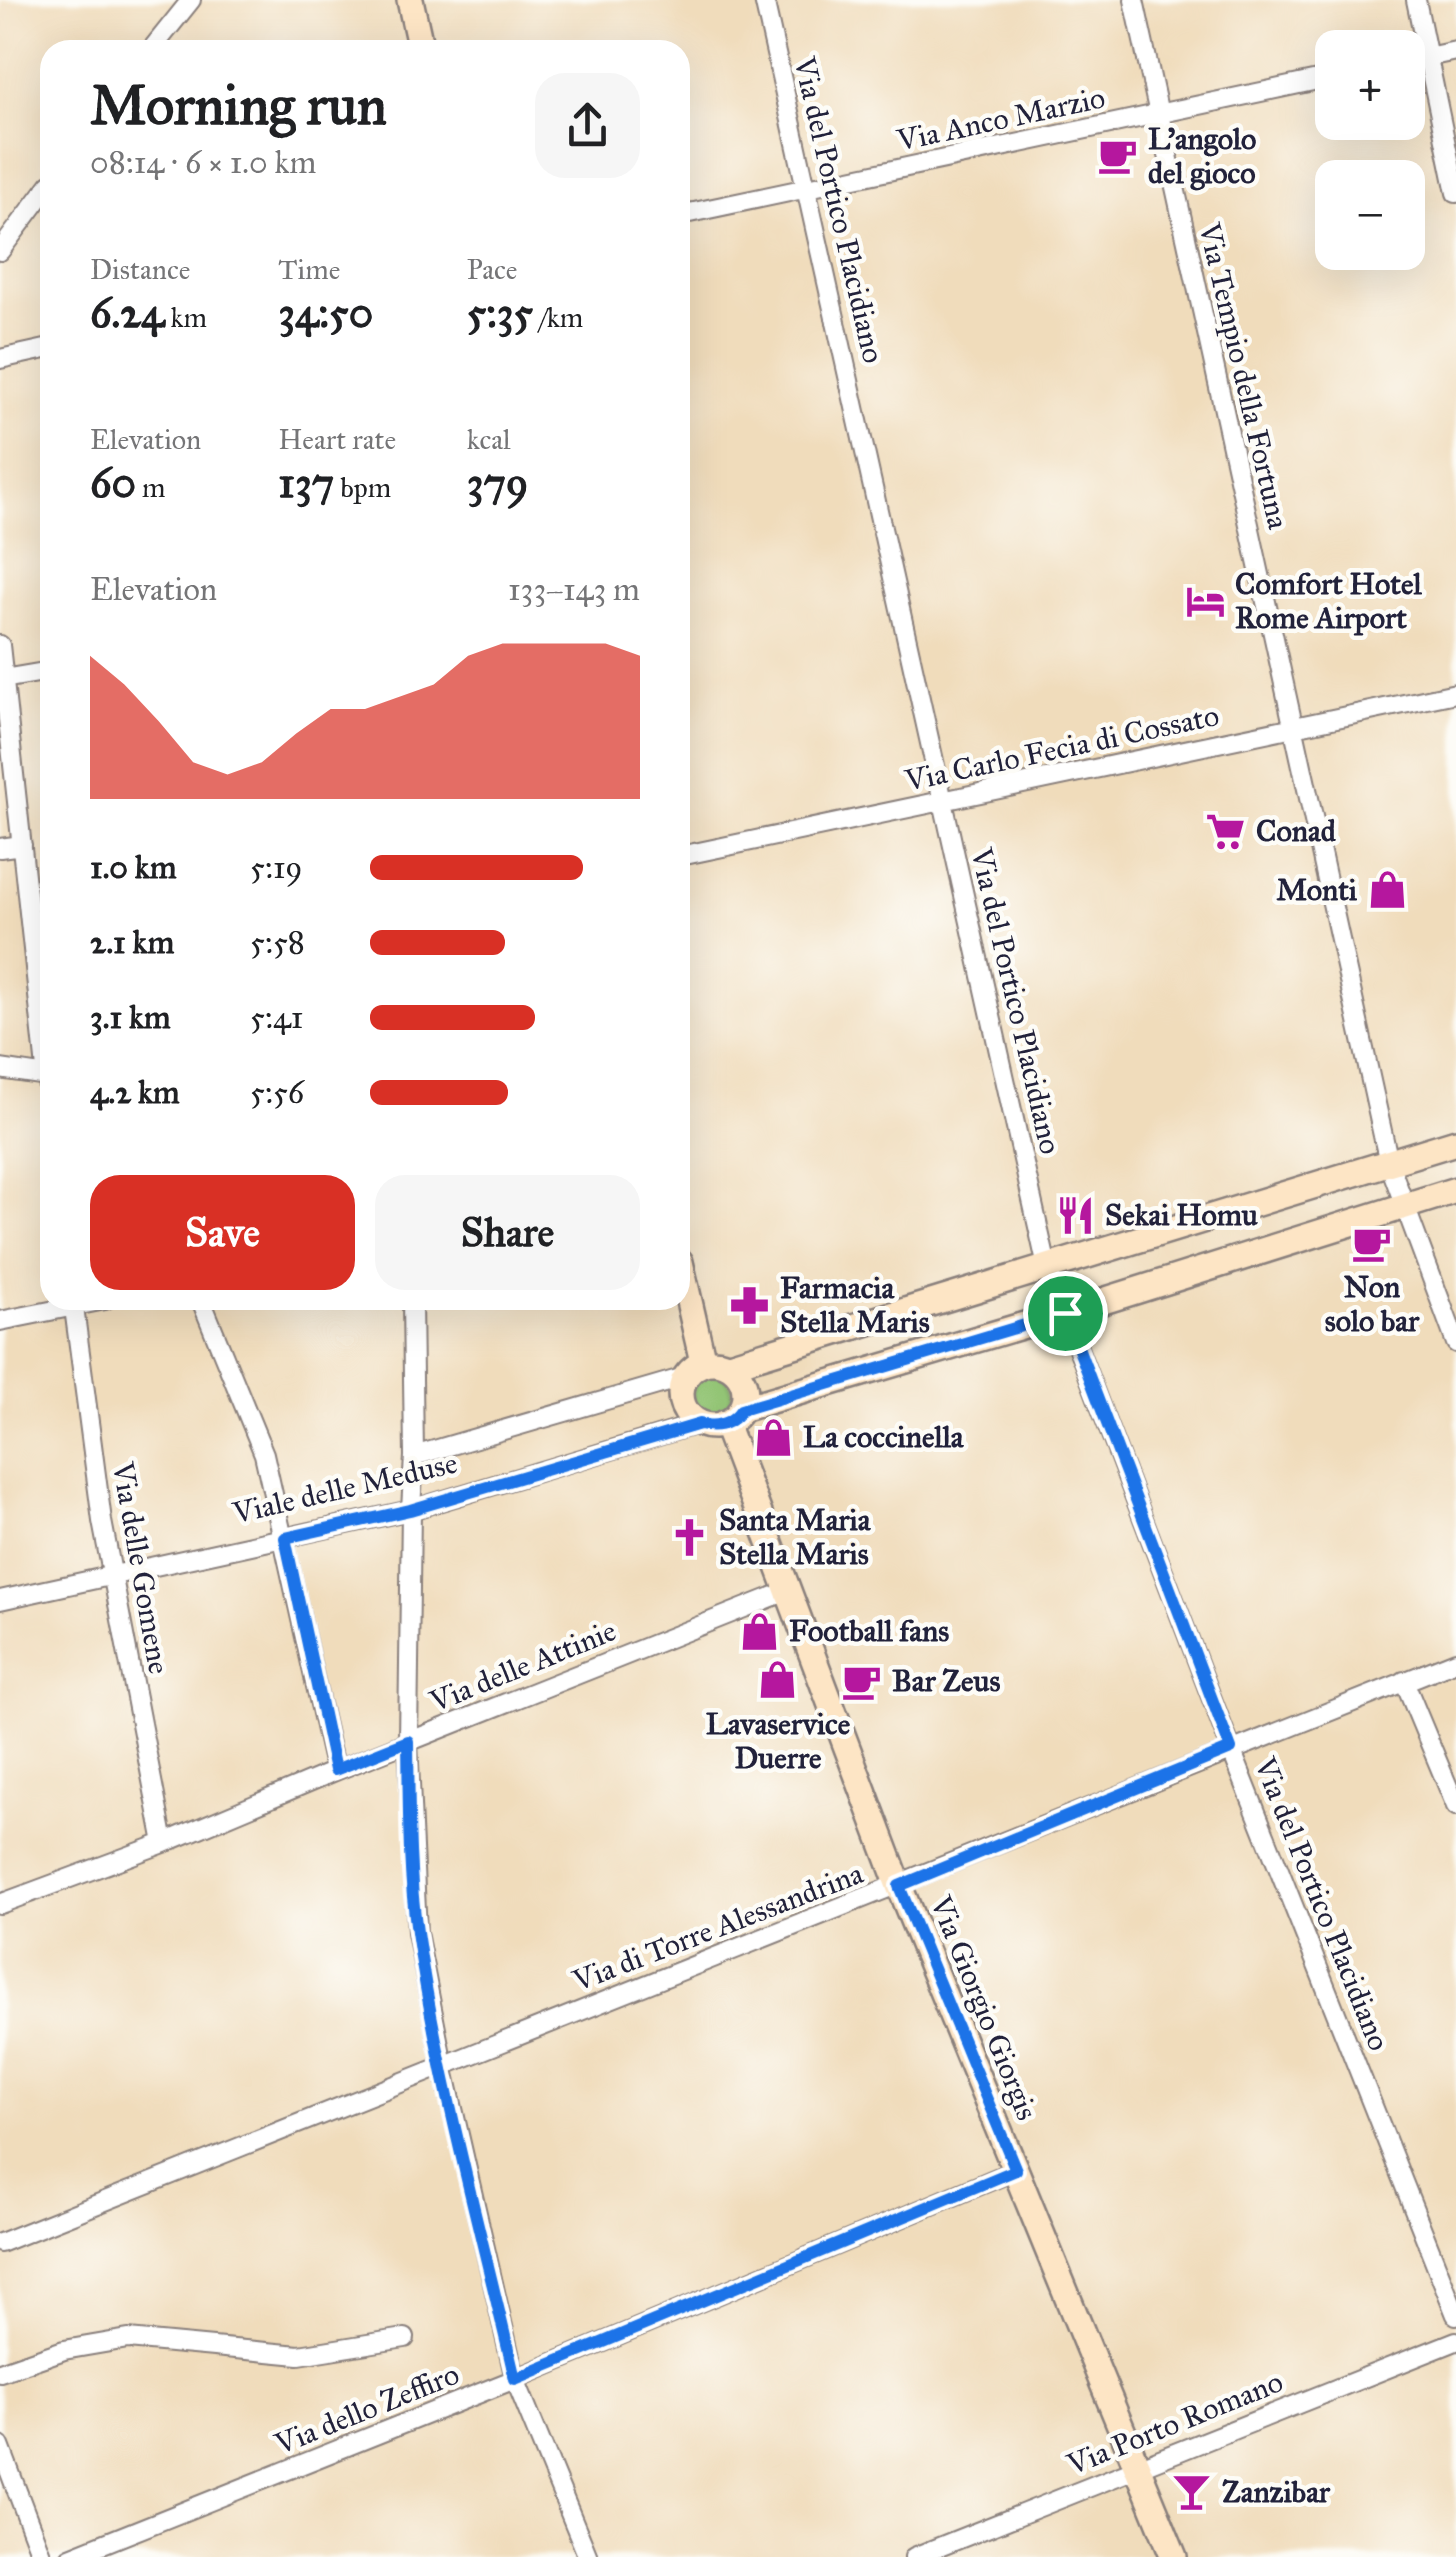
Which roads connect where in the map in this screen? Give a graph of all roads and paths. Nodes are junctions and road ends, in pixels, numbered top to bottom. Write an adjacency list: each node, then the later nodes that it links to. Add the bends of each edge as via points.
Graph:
1 (191, 0): 6 (street)
2 (410, 0): 7 (street)
3 (764, 0): 13 (street, Via del Portico Placidiano)
4 (1134, 0): 12 (street, Via Tempio della Fortuna)
5 (1416, 0): 9 (street)
6 (159, 40)
7 (419, 40)
8 (1456, 51): 9 (street)
9 (1428, 57): 10 (street); 14 (street)
10 (1425, 58)
11 (1315, 81): 12 (street, Via Anco Marzio)
12 (1158, 114): 13 (street, Via Anco Marzio); 24 (street, Via Tempio della Fortuna)
13 (806, 188): 16 (street, Via Anco Marzio); 25 (street, Via del Portico Placidiano)
14 (1456, 193)
15 (40, 197): 17 (street)
16 (690, 213)
17 (0, 251)
18 (40, 350): 19 (street)
19 (0, 359)
20 (0, 645): 22 (street)
21 (40, 673): 22 (street)
22 (3, 679): 26 (street)
23 (1456, 693): 24 (street, Via Carlo Fecia di Cossato)
24 (1294, 727): 25 (street, Via Carlo Fecia di Cossato); 33 (street, Via Tempio della Fortuna)
25 (944, 800): 28 (street, Via Carlo Fecia di Cossato); 36 (street, Via del Portico Placidiano)
26 (22, 846): 27 (street); 29 (street)
27 (0, 848)
28 (690, 854)
29 (40, 969)
30 (0, 1069): 31 (street)
31 (40, 1075)
32 (1456, 1142): 33 (street, Viale delle Meduse)
33 (1389, 1163): 35 (street, Via Tempio della Fortuna); 36 (street, Viale delle Meduse)
34 (1456, 1190): 35 (street, Viale delle Meduse)
35 (1405, 1208): 42 (street, Viale delle Meduse); 44 (street, Via Tempio della Fortuna)
36 (1047, 1267): 42 (street, Via del Portico Placidiano); 45 (street, Viale delle Meduse)
37 (690, 1303): 45 (street)
38 (45, 1310): 43 (street)
39 (74, 1310): 50 (street, Via delle Gomene)
40 (206, 1310): 49 (street, via 260,1443)
41 (412, 1310): 47 (street)
42 (1065, 1313): 46 (street, Viale delle Meduse); 56 (street, Via del Portico Placidiano)
43 (0, 1321)
44 (1456, 1342)
45 (706, 1368): 46 (street, via 744,1383 745,1399); 46 (street, via 681,1387 682,1402 690,1416); 47 (street, Viale delle Meduse)
46 (722, 1419): 48 (street, Viale delle Meduse); 51 (street, Via Giorgio Giorgis)
47 (414, 1456): 48 (street)
48 (410, 1510): 49 (street, Viale delle Meduse); 55 (street)
49 (285, 1538): 50 (street, Viale delle Meduse); 57 (street)
50 (111, 1575): 52 (street, Viale delle Meduse); 59 (street, Via delle Gomene)
51 (787, 1591): 55 (street, Via delle Attinie); 60 (street, Via Giorgio Giorgis)
52 (0, 1600)
53 (1456, 1661): 54 (street, Via di Torre Alessandrina)
54 (1404, 1681): 56 (street, Via di Torre Alessandrina); 58 (street)
55 (408, 1741): 57 (street, Via delle Attinie); 62 (street, via 416,1920)
56 (1231, 1749): 60 (street, Via di Torre Alessandrina); 65 (street, Via del Portico Placidiano)
57 (335, 1770): 59 (street, Via delle Attinie)
58 (1456, 1806)
59 (164, 1843): 61 (street, Via delle Attinie)
60 (899, 1886): 62 (street, Via di Torre Alessandrina); 63 (street, Via Giorgio Giorgis)
61 (0, 1904)
62 (442, 2065): 64 (street, Via di Torre Alessandrina); 69 (street)
63 (1016, 2170): 69 (street, Via dello Zeffiro); 71 (street, Via Giorgio Giorgis)
64 (0, 2243)
65 (1456, 2315)
66 (405, 2338): 68 (street, via 299,2355 128,2338)
67 (1456, 2341): 71 (street, Via Porto Romano)
68 (0, 2372)
69 (515, 2379): 73 (street, Via dello Zeffiro); 74 (street)
70 (0, 2446): 72 (street)
71 (1138, 2467): 75 (street, Via Porto Romano); 76 (street, Via Giorgio Giorgis)
72 (42, 2557)
73 (70, 2557)
74 (588, 2557)
75 (914, 2557)
76 (1174, 2557)

